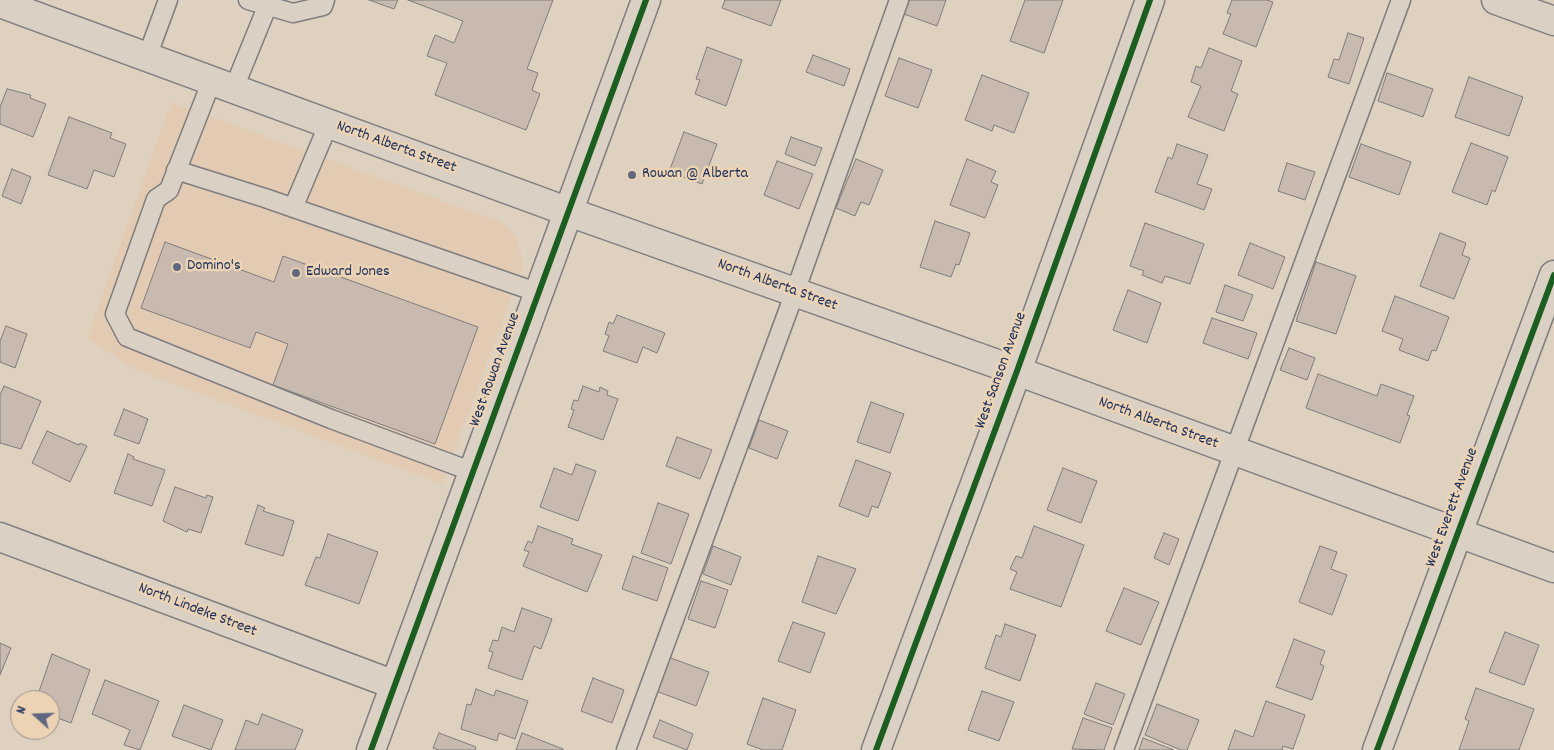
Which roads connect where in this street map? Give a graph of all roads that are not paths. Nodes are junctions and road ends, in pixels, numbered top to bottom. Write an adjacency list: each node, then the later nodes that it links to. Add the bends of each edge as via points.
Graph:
1 (168, 0): 12 (lane)
2 (248, 0): 10 (lane)
3 (325, 0): 10 (lane, via 323,6 293,13)
4 (646, 0): 17 (street, West Rowan Avenue)
5 (898, 0): 19 (lane)
6 (1150, 0): 21 (street, West Sanson Avenue)
7 (1400, 0): 22 (lane)
8 (1496, 0): 11 (street)
9 (0, 3): 12 (street, North Alberta Street)
10 (267, 7): 13 (lane)
11 (1554, 21)
12 (147, 57): 13 (street, North Alberta Street)
13 (223, 84): 14 (street, North Alberta Street); 15 (lane)
14 (329, 123): 16 (lane); 17 (street, North Alberta Street)
15 (176, 170): 16 (lane); 23 (lane, via 169,190 156,199 115,314 127,337)
16 (293, 208): 20 (lane)
17 (569, 212): 19 (street, North Alberta Street); 20 (street, West Rowan Avenue)
18 (1554, 275): 24 (street, West Everett Avenue)
19 (795, 292): 21 (street, North Alberta Street); 29 (lane)
20 (539, 293): 23 (street, West Rowan Avenue)
21 (1017, 371): 22 (street, North Alberta Street); 30 (street, West Sanson Avenue)
22 (1234, 452): 24 (street, North Alberta Street); 31 (lane)
23 (473, 472): 27 (street, West Rowan Avenue)
24 (1458, 533): 26 (street, North Alberta Street); 32 (street, West Everett Avenue)
25 (0, 537): 27 (street, North Lindeke Street)
26 (1554, 568)
27 (395, 685): 28 (street, West Rowan Avenue)
28 (371, 750)
29 (626, 750)
30 (876, 750)
31 (1124, 750)
32 (1377, 750)

